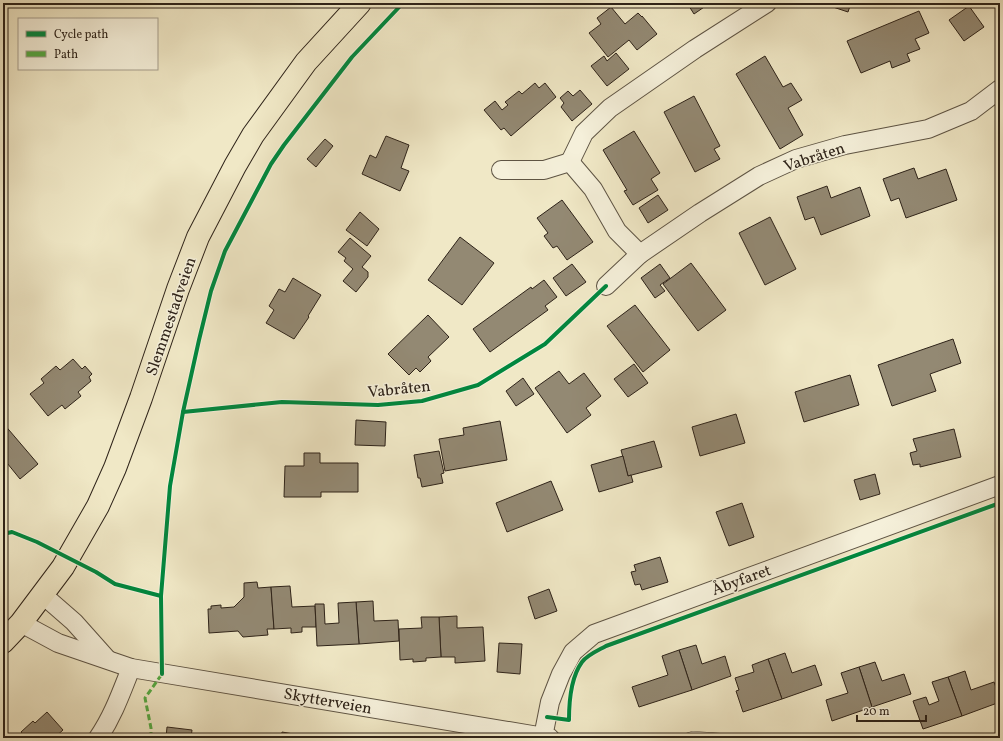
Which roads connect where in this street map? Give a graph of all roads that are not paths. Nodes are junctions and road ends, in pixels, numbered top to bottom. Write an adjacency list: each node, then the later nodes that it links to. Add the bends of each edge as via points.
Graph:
1 (360, 3): 9 (main road, Slemmestadveien, via 306,62 253,135 219,196 198,237 178,289 115,468 98,506)
2 (767, 3): 4 (street, via 610,108 584,132)
3 (1000, 89): 6 (street, Vabråten, via 971,111 928,129 845,145 796,159 760,176 700,212)
4 (570, 162): 5 (street, via 544,170); 6 (street, via 593,189 617,231)
5 (501, 170)
6 (640, 254): 7 (street, Vabråten)
7 (606, 286)
8 (1000, 485): 14 (street, Åbyfaret, via 594,634 573,652 561,674 550,702)
9 (43, 594): 10 (main road, Slemmestadveien); 12 (street, via 74,622)
10 (21, 623): 11 (main road, Slemmestadveien); 12 (street, Skytterveien, via 58,643)
11 (3, 642)
12 (107, 660): 13 (street, Skytterveien)
13 (131, 668): 14 (street, Skytterveien); 15 (street, via 115,710)
14 (547, 737)
15 (98, 738)
16 (687, 738): 17 (lane)
17 (720, 738)

